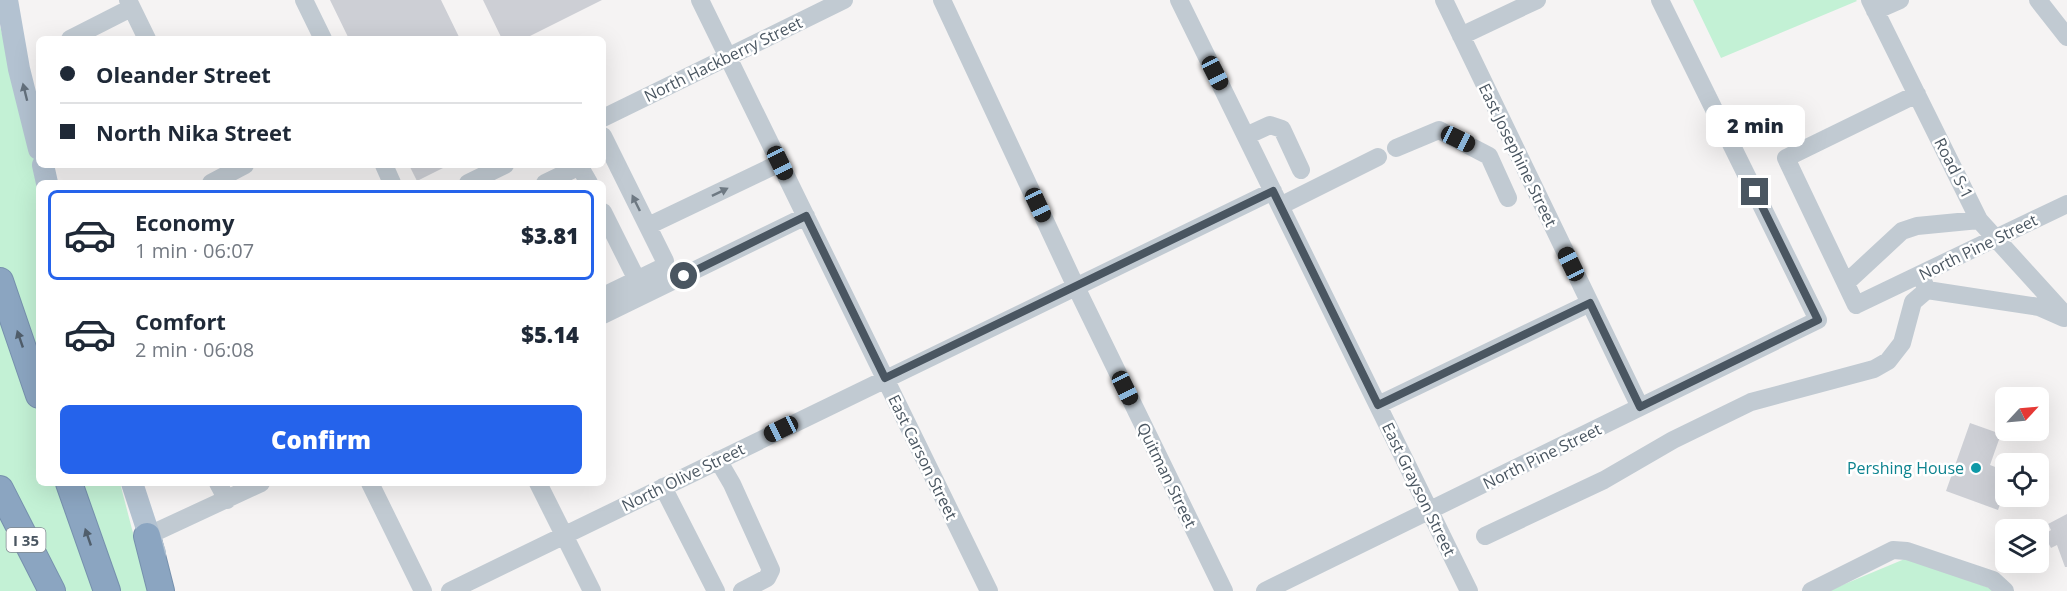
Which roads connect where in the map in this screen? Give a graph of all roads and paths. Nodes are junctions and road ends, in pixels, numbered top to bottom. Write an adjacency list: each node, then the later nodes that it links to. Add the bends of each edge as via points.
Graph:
1 (7, 0): 23 (main road, one-way to 1)
2 (304, 0): 16 (street)
3 (700, 0): 19 (street, East Carson Street)
4 (844, 0): 19 (street, North Hackberry Street)
5 (942, 0): 49 (street, Quitman Street)
6 (1179, 0): 22 (street, East Grayson Street)
7 (1536, 0): 17 (street)
8 (1660, 0): 57 (street, North Pine Street, via 1818,320)
9 (1900, 0): 13 (street)
10 (2038, 0): 18 (street)
11 (1450, 2): 17 (street, East Josephine Street)
12 (129, 4): 14 (street); 15 (street)
13 (1872, 5): 20 (street, Road S-1)
14 (75, 36)
15 (145, 36)
16 (322, 36)
17 (1461, 36): 28 (street, East Josephine Street)
18 (2067, 38)
19 (728, 57): 21 (street, North Hackberry Street); 27 (street, East Carson Street)
20 (1917, 94): 42 (street, Road S-1); 48 (street, via 1786,158)
21 (606, 117)
22 (1246, 136): 32 (street, via 1270,125 1282,129); 37 (street, East Grayson Street)
23 (36, 137)
24 (606, 142): 43 (street, one-way to 24)
25 (1396, 148): 34 (street, via 1438,130 1489,156)
26 (1378, 157): 37 (street, North Olive Street)
27 (780, 163): 40 (street, East Carson Street); 43 (street, one-way to 27)
28 (1524, 167): 34 (street); 51 (street, East Josephine Street)
29 (240, 168): 35 (street)
30 (499, 168): 36 (street)
31 (575, 168): 33 (street)
32 (1301, 170)
33 (551, 175)
34 (1499, 179): 38 (street)
35 (218, 180)
36 (474, 180)
37 (1277, 198): 49 (street, North Olive Street); 56 (street, East Grayson Street)
38 (1508, 198)
39 (2067, 204): 44 (street, North Pine Street)
40 (806, 216): 52 (street); 54 (street, East Carson Street)
41 (606, 218): 45 (street)
42 (1980, 220): 44 (street, Road S-1); 48 (street, via 1902,231)
43 (648, 226): 45 (street, via 665,261 663,267)
44 (1996, 238): 47 (street, North Pine Street); 53 (street, Road S-1)
45 (636, 280): 50 (street)
46 (0, 281): 55 (highway, one-way to 46)
47 (1923, 282): 48 (street, North Pine Street, via 1856,305); 53 (street, via 2039,307); 71 (street, via 1902,343 1874,369 1751,402 1604,480)
48 (1846, 283)
49 (1076, 287): 54 (street, North Olive Street); 82 (street, Quitman Street)
50 (606, 295)
51 (1590, 303): 56 (street); 57 (street, East Josephine Street)
52 (606, 314)
53 (2067, 318)
54 (885, 378): 58 (street, North Olive Street); 81 (street, East Carson Street)
55 (36, 385)
56 (1378, 405): 68 (street, East Grayson Street)
57 (1640, 407): 68 (street, North Pine Street)
58 (718, 460): 65 (street, North Olive Street); 80 (street, via 771,570 767,578)
59 (70, 486): 73 (highway, one-way to 59)
60 (133, 486): 70 (main road)
61 (220, 486): 67 (street)
62 (255, 486): 67 (street)
63 (371, 486): 76 (street)
64 (539, 486): 69 (street)
65 (663, 487): 69 (street, North Olive Street); 79 (street)
66 (0, 489): 72 (highway, I 35)
67 (227, 500): 70 (street)
68 (1430, 510): 83 (street, North Pine Street); 84 (street, East Grayson Street)
69 (563, 534): 77 (street, North Olive Street); 78 (street)
70 (147, 536): 74 (highway); 75 (main road)
71 (1485, 536)
72 (52, 591)
73 (106, 591)
74 (161, 591)
75 (172, 591)
76 (423, 591)
77 (450, 591)
78 (592, 591)
79 (716, 591)
80 (741, 591)
81 (989, 591)
82 (1224, 591)
83 (1265, 591)
84 (1469, 591)
85 (1811, 591): 86 (street, via 1893,550 1907,551 1993,580)
86 (2005, 591)

